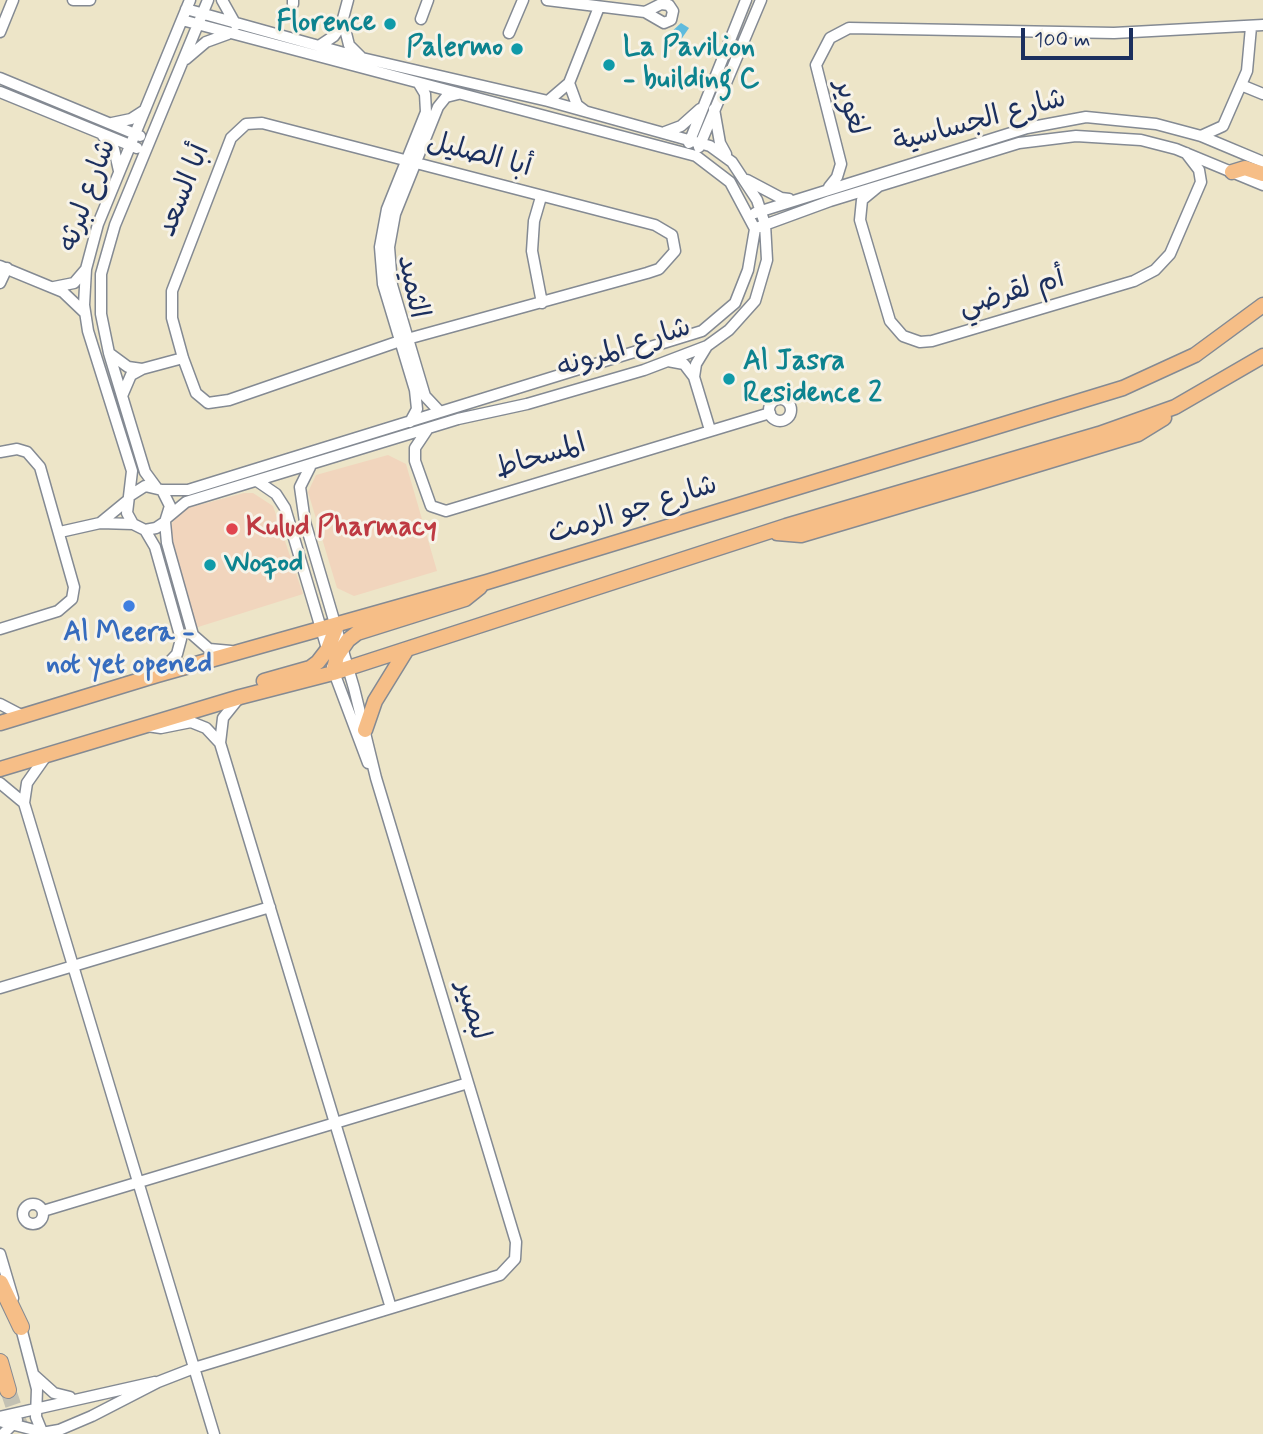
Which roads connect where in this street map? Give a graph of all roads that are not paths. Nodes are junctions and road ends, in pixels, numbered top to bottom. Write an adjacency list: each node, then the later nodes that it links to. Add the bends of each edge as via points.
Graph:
1 (13, 0): 22 (street)
2 (73, 0): 3 (street)
3 (90, 0)
4 (208, 0): 16 (street, شارع لبرثه)
5 (222, 0): 19 (street)
6 (348, 0): 18 (street)
7 (428, 0): 17 (street)
8 (523, 0): 23 (street)
9 (547, 0): 12 (street)
10 (746, 0): 36 (street)
11 (761, 0): 36 (street)
12 (579, 2): 13 (street)
13 (599, 7): 15 (street); 29 (street)
14 (186, 10): 16 (street, شارع المرونه); 37 (street, شارع لبرثه)
15 (645, 12)
16 (200, 19): 19 (street, شارع المرونه); 24 (street, شارع المرونه); 27 (street, شارع لبرثه)
17 (421, 19)
18 (343, 20): 25 (street, via 334,36); 26 (street, via 349,46)
19 (236, 25): 25 (street, شارع المرونه)
20 (1263, 25): 21 (street, لغوير)
21 (1251, 27): 31 (street, via 1251,53); 49 (street, لغوير, via 1114,33 849,28 830,38 816,65)
22 (0, 32)
23 (509, 33)
24 (228, 34): 27 (street, via 199,47); 30 (street, شارع المرونه)
25 (319, 46): 26 (street, شارع المرونه)
26 (362, 58): 35 (street, شارع المرونه)
27 (182, 64): 45 (street, شارع لبرثه)
28 (0, 78): 40 (street)
29 (569, 82): 35 (street); 38 (street, via 577,105)
30 (419, 84): 34 (street, شارع المرونه); 50 (street, الثميد, via 426,112)
31 (1241, 85): 33 (street); 39 (street)
32 (0, 92): 40 (street)
33 (1263, 93)
34 (458, 94): 48 (street, شارع المرونه); 50 (street, الثميد, via 446,97 438,107)
35 (548, 101): 38 (street, شارع المرونه)
36 (709, 106): 41 (street, via 681,126); 44 (street); 51 (street, via 720,143)
37 (147, 108): 40 (street, via 133,119); 43 (street, شارع لبرثه)
38 (585, 111): 41 (street, شارع المرونه)
39 (1223, 126): 42 (street); 47 (street)
40 (102, 127): 43 (street); 54 (street)
41 (659, 133): 44 (street, شارع المرونه)
42 (1200, 136): 47 (street, شارع الجساسية); 56 (street, شارع الجساسية, via 1130,120 1066,119)
43 (133, 140): 45 (street); 54 (street, شارع لبرثه)
44 (696, 141): 48 (street); 51 (street, شارع المرونه)
45 (147, 145): 79 (street, شارع لبرثه, via 106,248 101,274 101,314)
46 (1186, 153): 53 (street, شارع الجساسية); 58 (street, via 1199,170); 60 (street, شارع الجساسية, via 1128,138 1076,136 1019,143)
47 (1241, 153): 52 (street, شارع الجساسية)
48 (691, 154): 65 (street, شارع المرونه, via 730,182)
49 (840, 156): 56 (street, لغوير, via 852,169); 61 (street, لغوير, via 840,172)
50 (409, 162): 62 (street, أبا الصليل); 77 (street, الثميد, via 384,219 380,247 383,284); 81 (street, أبا السعد, via 262,123 246,124 238,130 175,280 171,304)
51 (732, 162): 57 (street, شارع المرونه)
52 (1263, 162)
53 (1228, 171): 55 (main road, via 1245,168); 58 (street); 59 (street, شارع الجساسية)
54 (119, 172): 71 (street, شارع لبرثه)
55 (1263, 174)
56 (870, 175): 61 (street, شارع الجساسية)
57 (744, 178): 63 (street); 65 (street, شارع المرونه)
58 (1201, 182): 67 (street, أم لقرضي, via 1170,254 1147,276 920,342 903,336 890,321)
59 (1263, 185)
60 (878, 186): 64 (street, شارع الجساسية); 67 (street, via 862,200)
61 (829, 187): 63 (street, شارع الجساسية)
62 (541, 197): 74 (street, أبا الصليل, via 532,251); 74 (street, أبا الصليل, via 656,225 676,243 675,251 659,269)
63 (792, 199): 65 (street, شارع الجساسية)
64 (831, 201): 66 (street, شارع الجساسية); 67 (street, via 851,207)
65 (755, 213): 68 (street, شارع المرونه)
66 (788, 217): 68 (street, شارع الجساسية); 69 (street, via 771,236)
67 (860, 220)
68 (760, 226): 69 (street, شارع المرونه); 86 (street, شارع المرونه, via 735,303 702,331)
69 (767, 251): 78 (street, شارع المرونه, via 766,270 755,300 729,330)
70 (3, 267): 72 (street); 73 (street)
71 (86, 269): 73 (street, via 74,283); 76 (street, شارع لبرثه)
72 (0, 283)
73 (54, 287): 76 (street)
74 (542, 303): 77 (street, أبا الصليل)
75 (1263, 305): 103 (main road, شارع جو الرمث, via 1195,355 1123,388)
76 (85, 314): 97 (street, شارع لبرثه, via 132,471)
77 (404, 340): 81 (street, أبا السعد, via 215,403 196,393); 86 (street, الثميد, via 425,396); 88 (street, الثميد, via 416,397)
78 (707, 346): 82 (street, شارع المرونه); 84 (street)
79 (109, 353): 83 (street, via 128,367); 85 (street, شارع لبرثه)
80 (1263, 356): 107 (main road, via 1194,398 1099,434 768,533)
81 (183, 358): 83 (street)
82 (664, 361): 84 (street, via 681,363); 89 (street, شارع المرونه)
83 (142, 369): 85 (street, via 130,377)
84 (694, 377): 90 (street)
85 (121, 398): 96 (street, شارع لبرثه, via 145,472)
86 (440, 412): 88 (street, شارع المرونه)
87 (770, 412): 90 (street, المسحاط)
88 (410, 422): 96 (street, شارع المرونه, via 188,490)
89 (427, 430): 91 (street, شارع المرونه); 93 (street, via 415,447)
90 (710, 430): 93 (street, المسحاط, via 446,511 431,506)
91 (383, 444): 93 (street, via 401,445); 94 (street, شارع المرونه)
92 (0, 452): 102 (street, via 17,449 35,458)
93 (415, 461)
94 (310, 467): 95 (street, شارع المرونه); 104 (street, via 300,497)
95 (257, 481): 98 (street, شارع المرونه, via 186,502); 104 (street, via 276,494 285,508)
96 (159, 489): 97 (street, via 145,486); 98 (street, via 169,500)
97 (129, 497): 99 (street); 100 (street, via 127,513)
98 (167, 520): 101 (street); 108 (street, via 167,543 193,635 209,649)
99 (100, 523): 100 (street); 102 (street)
100 (133, 524): 101 (street)
101 (145, 530): 111 (street, via 155,547 181,639 177,654)
102 (60, 532): 105 (street, via 74,580 72,599 58,611)
103 (487, 582): 104 (main road, شارع جو الرمث); 106 (main road, via 465,599 357,634)
104 (330, 627): 106 (main road); 108 (main road, شارع جو الرمث)
105 (0, 629)
106 (335, 649): 109 (street, لبصير); 110 (main road); 116 (main road, via 310,668 172,709)
107 (407, 649): 109 (main road); 117 (main road, via 375,701)
108 (245, 653): 111 (main road, شارع جو الرمث)
109 (348, 667): 110 (main road); 117 (street, لبصير)
110 (333, 673): 112 (main road); 121 (street, لبصير)
111 (157, 675): 114 (main road, شارع جو الرمث)
112 (240, 697): 116 (main road); 118 (street, via 223,719)
113 (0, 704): 114 (street)
114 (23, 716): 115 (main road, شارع جو الرمث)
115 (2, 725)
116 (145, 726): 118 (street, via 161,729 191,722 206,728); 119 (main road)
117 (365, 730): 121 (street, لبصير)
118 (220, 743): 124 (street)
119 (46, 756): 120 (main road); 123 (street, via 27,783)
120 (0, 769)
121 (376, 778): 127 (street, لبصير)
122 (0, 783): 123 (street)
123 (24, 803): 125 (street)
124 (270, 907): 125 (street); 128 (street)
125 (73, 966): 126 (street); 129 (street)
126 (0, 988)
127 (468, 1083): 128 (street); 133 (street, لبصير, via 516,1242 515,1259 500,1275)
128 (335, 1123): 129 (street); 133 (street)
129 (138, 1182): 130 (street); 136 (street)
130 (43, 1211)
131 (0, 1254): 134 (street)
132 (0, 1283): 134 (highway)
133 (391, 1308): 136 (street)
134 (21, 1327): 137 (street)
135 (0, 1362): 139 (highway)
136 (194, 1368): 138 (street); 148 (street)
137 (33, 1373): 140 (street, via 54,1393); 141 (street)
138 (158, 1382): 140 (street); 143 (street)
139 (8, 1390)
140 (76, 1397): 141 (street)
141 (37, 1408): 142 (street); 144 (street); 145 (street)
142 (0, 1419): 144 (street)
143 (79, 1422): 145 (street); 147 (street)
144 (15, 1423): 145 (street); 146 (street)
145 (40, 1433)
146 (3, 1434)
147 (64, 1434)
148 (214, 1434)

